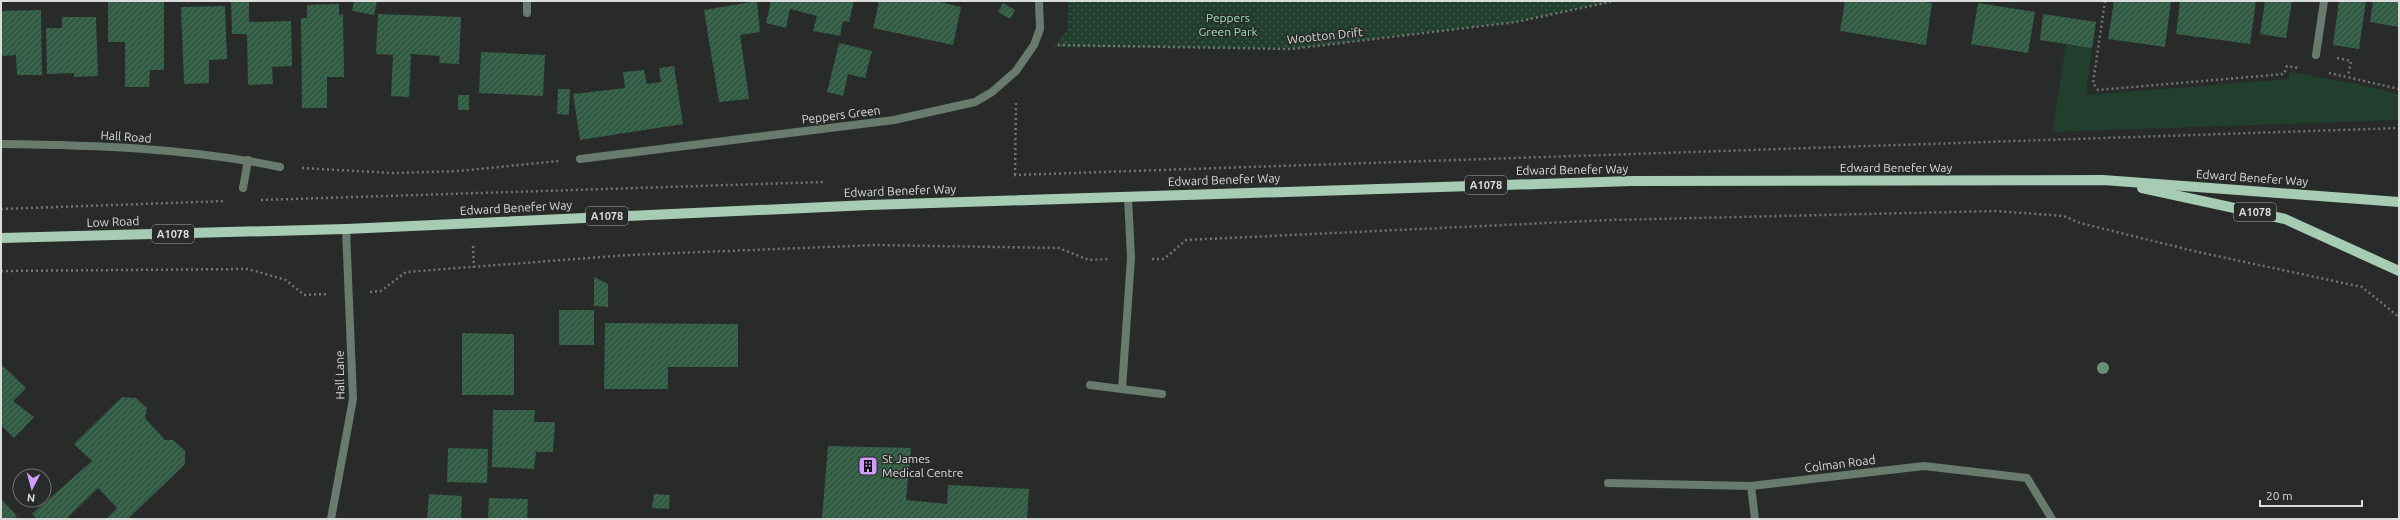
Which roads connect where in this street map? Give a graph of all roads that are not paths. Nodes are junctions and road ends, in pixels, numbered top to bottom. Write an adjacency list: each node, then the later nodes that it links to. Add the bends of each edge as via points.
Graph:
1 (527, 1): 4 (street)
2 (1039, 1): 7 (street, Peppers Green, via 1040,29 1034,45 1016,71 992,92 975,102 915,117)
3 (2324, 1): 5 (street)
4 (527, 13)
5 (2316, 55)
6 (1, 144): 8 (street, Hall Road, via 73,145)
7 (580, 159)
8 (248, 160): 9 (street, Hall Road); 11 (street)
9 (280, 167)
10 (2103, 180): 12 (main road, Edward Benefer Way / A1078, via 1624,182); 13 (main road, Edward Benefer Way / A1078); 16 (main road, Edward Benefer Way / A1078, via 2285,218)
11 (243, 188)
12 (1128, 196): 14 (main road, Edward Benefer Way / A1078, via 779,208); 18 (street, via 1131,258)
13 (2399, 202)
14 (346, 229): 15 (main road, Low Road / A1078); 22 (street, Hall Lane, via 352,406)
15 (1, 238)
16 (2399, 271)
17 (1090, 385): 18 (street)
18 (1122, 389): 19 (street)
19 (1162, 394)
20 (1608, 483): 21 (street, Colman Road)
21 (1751, 486): 23 (street); 24 (street, Colman Road, via 1924,466 2027,478)
22 (331, 519)
23 (1755, 519)
24 (2052, 519)

